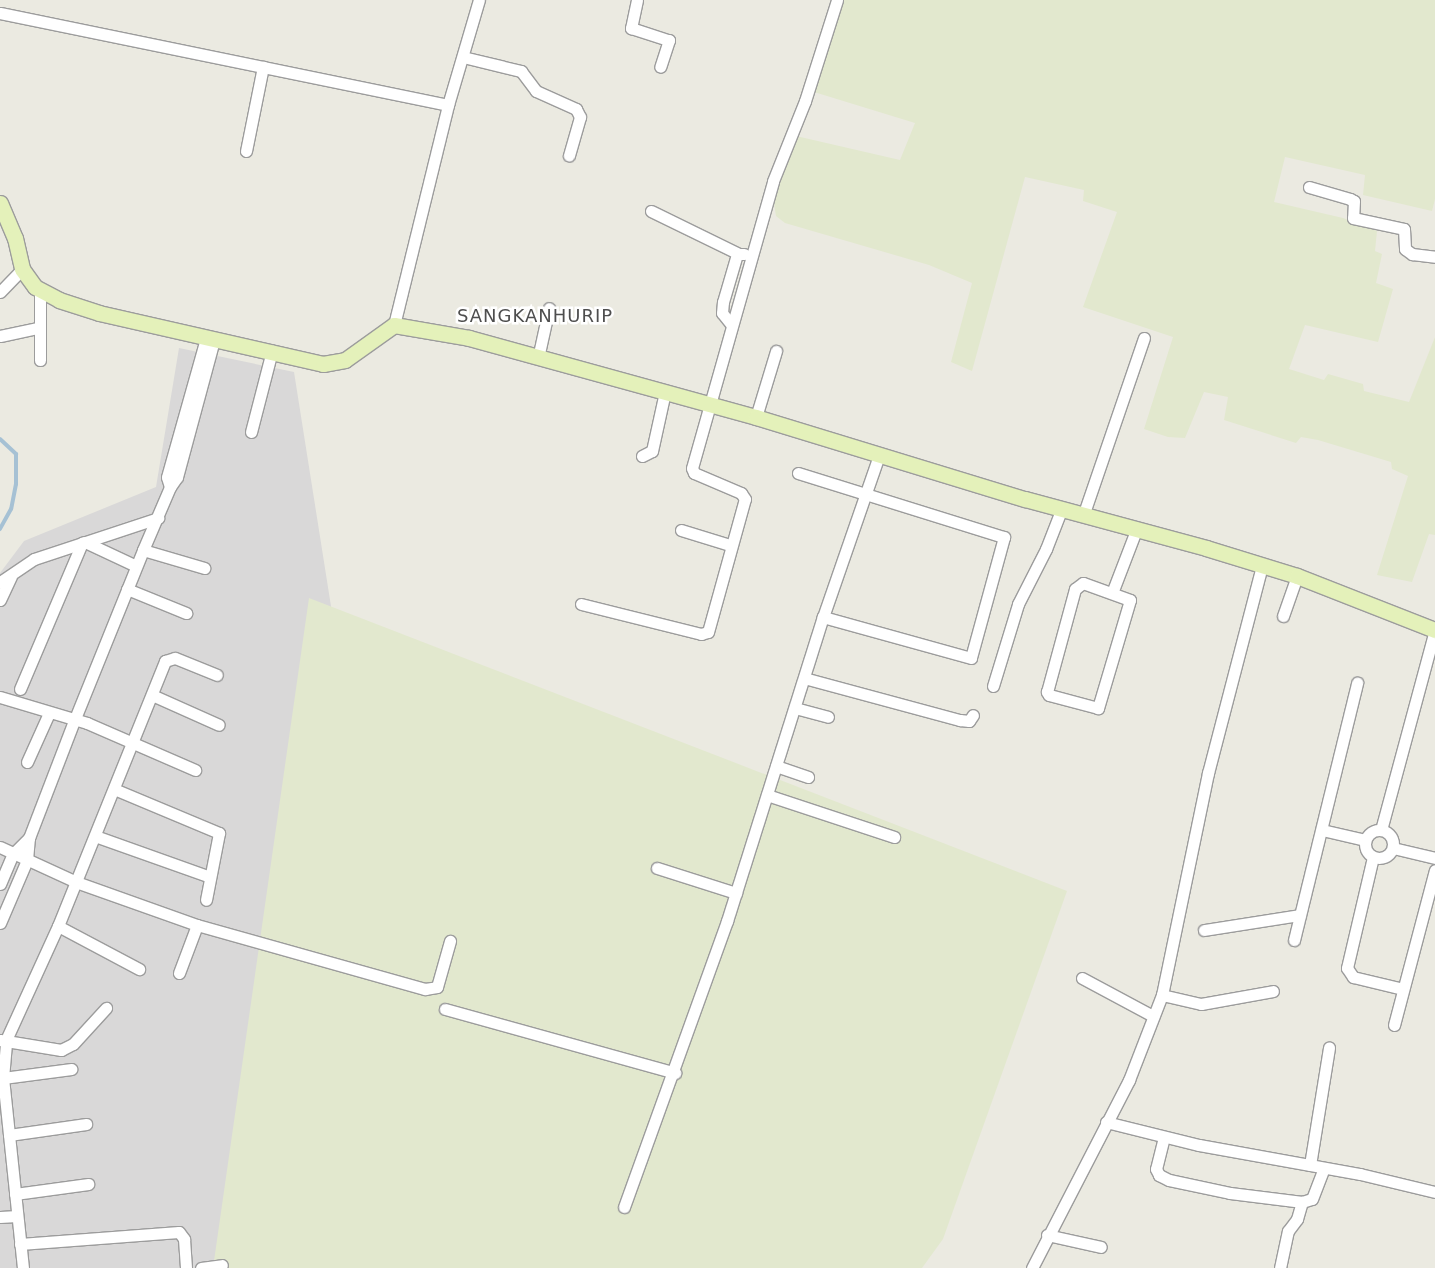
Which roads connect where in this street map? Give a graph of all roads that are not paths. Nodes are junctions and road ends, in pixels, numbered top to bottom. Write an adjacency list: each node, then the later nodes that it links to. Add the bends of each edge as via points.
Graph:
1 (479, 0): 5 (street)
2 (638, 0): 7 (street, via 631,28 669,40)
3 (835, 0): 14 (street, via 805,102)
4 (0, 13): 6 (street)
5 (463, 57): 8 (street); 10 (street, via 520,71 536,91 576,109 580,117)
6 (263, 67): 8 (street); 9 (street)
7 (660, 67)
8 (448, 105): 20 (street)
9 (246, 151)
10 (569, 155)
11 (1309, 187): 15 (street, via 1350,198 1354,201 1353,218 1404,229 1405,249 1412,254)
12 (0, 203): 16 (street, via 15,238)
13 (651, 211): 14 (street)
14 (744, 254): 30 (street)
15 (1435, 257)
16 (22, 269): 17 (street); 18 (street)
17 (40, 290): 21 (street); 24 (street, via 99,313)
18 (0, 292)
19 (549, 308): 27 (street)
20 (394, 325): 25 (street, via 337,363 323,364); 27 (street, via 469,338)
21 (39, 328): 22 (street); 28 (street)
22 (0, 336)
23 (1144, 338): 38 (street)
24 (210, 339): 25 (street); 39 (street, via 167,477 170,487)
25 (272, 351): 32 (street)
26 (776, 352): 31 (street)
27 (538, 358): 29 (street)
28 (40, 360)
29 (665, 392): 30 (street); 33 (street, via 652,451)
30 (711, 405): 31 (street); 43 (street, via 692,471 744,495)
31 (756, 417): 34 (street)
32 (251, 432)
33 (642, 456)
34 (879, 456): 36 (street); 37 (street)
35 (798, 473): 36 (street)
36 (867, 491): 57 (street); 57 (street, via 1003,535 973,656 968,658)
37 (1062, 508): 38 (street); 62 (street, via 1046,549 1018,604)
38 (1084, 513): 40 (street)
39 (158, 518): 42 (street); 44 (street)
40 (1137, 528): 46 (street); 51 (street)
41 (681, 530): 43 (street)
42 (83, 543): 45 (street); 48 (street, via 34,560); 63 (street)
43 (730, 545): 54 (street, via 709,628 704,634)
44 (143, 550): 45 (street); 47 (street)
45 (136, 566): 52 (street)
46 (1262, 566): 49 (street); 110 (street, via 1208,774)
47 (204, 568)
48 (11, 576): 50 (street); 53 (street)
49 (1297, 576): 56 (street); 58 (street)
50 (0, 582)
51 (1115, 586): 51 (street, via 1084,583 1075,589 1046,687 1049,695 1100,707 1130,603)
52 (127, 589): 55 (street); 70 (street)
53 (0, 600)
54 (581, 604)
55 (186, 613)
56 (1283, 616)
57 (824, 617): 60 (street)
58 (1435, 630): 80 (street)
59 (217, 675): 64 (street, via 169,658)
60 (804, 678): 66 (street); 68 (street, via 957,719 969,721)
61 (1357, 683): 79 (street)
62 (993, 686)
63 (20, 689)
64 (152, 695): 71 (street); 72 (street)
65 (0, 698): 67 (street)
66 (794, 708): 69 (street); 74 (street)
67 (49, 713): 70 (street); 73 (street)
68 (973, 715)
69 (828, 717)
70 (74, 721): 72 (street); 83 (street)
71 (219, 725)
72 (134, 742): 75 (street); 77 (street)
73 (27, 762)
74 (776, 766): 76 (street); 78 (street)
75 (195, 770)
76 (808, 777)
77 (114, 789): 81 (street); 93 (street, via 217,831 219,836)
78 (767, 795): 82 (street); 96 (street)
79 (1322, 830): 84 (street); 98 (street)
80 (1380, 830): 84 (street); 86 (street, via 1389,834)
81 (94, 836): 93 (street); 94 (street)
82 (894, 837)
83 (29, 838): 87 (street); 90 (street)
84 (1365, 840): 88 (street, via 1366,850)
85 (0, 847): 87 (street)
86 (1392, 848): 88 (street, via 1382,858); 89 (street)
87 (13, 854): 90 (street); 95 (street)
88 (1373, 857): 108 (street, via 1347,968 1353,977)
89 (1435, 858)
90 (27, 860): 94 (street); 99 (street)
91 (657, 868): 96 (street)
92 (1435, 870): 108 (street)
93 (210, 877): 97 (street)
94 (76, 882): 100 (street); 101 (street)
95 (0, 884)
96 (736, 893): 118 (street)
97 (206, 900)
98 (1300, 915): 102 (street); 103 (street)
99 (0, 923)
100 (196, 925): 104 (street, via 430,990 439,982); 106 (street)
101 (58, 926): 105 (street); 115 (street)
102 (1204, 930)
103 (1294, 940)
104 (450, 941)
105 (139, 969)
106 (179, 973)
107 (1082, 978): 113 (street)
108 (1403, 989): 114 (street)
109 (1273, 991): 110 (street, via 1201,1004)
110 (1162, 995): 113 (street)
111 (106, 1008): 115 (street, via 73,1044 61,1050)
112 (445, 1009): 118 (street)
113 (1153, 1016): 120 (street, via 1139,1059)
114 (1394, 1025)
115 (3, 1040): 119 (street)
116 (1329, 1048): 124 (street)
117 (71, 1069): 119 (street)
118 (675, 1073): 130 (street)
119 (3, 1078): 122 (street)
120 (1106, 1122): 123 (street); 133 (street)
121 (86, 1124): 122 (street)
122 (9, 1135): 128 (street)
123 (1164, 1137): 124 (street); 129 (street, via 1156,1169 1159,1175 1169,1180)
124 (1310, 1166): 125 (street)
125 (1324, 1168): 127 (street); 129 (street, via 1312,1199)
126 (88, 1184): 128 (street)
127 (1435, 1192)
128 (15, 1194): 131 (street)
129 (1302, 1202): 141 (street, via 1297,1219 1288,1231)
130 (624, 1207)
131 (17, 1216): 132 (street); 134 (street)
132 (0, 1217)
133 (1046, 1234): 135 (street); 140 (street)
134 (20, 1244): 137 (street); 138 (street, via 179,1232 184,1239)
135 (1101, 1246)
136 (222, 1265): 139 (street)
137 (23, 1268)
138 (186, 1268)
139 (200, 1268)
140 (1032, 1268)
141 (1280, 1268)

